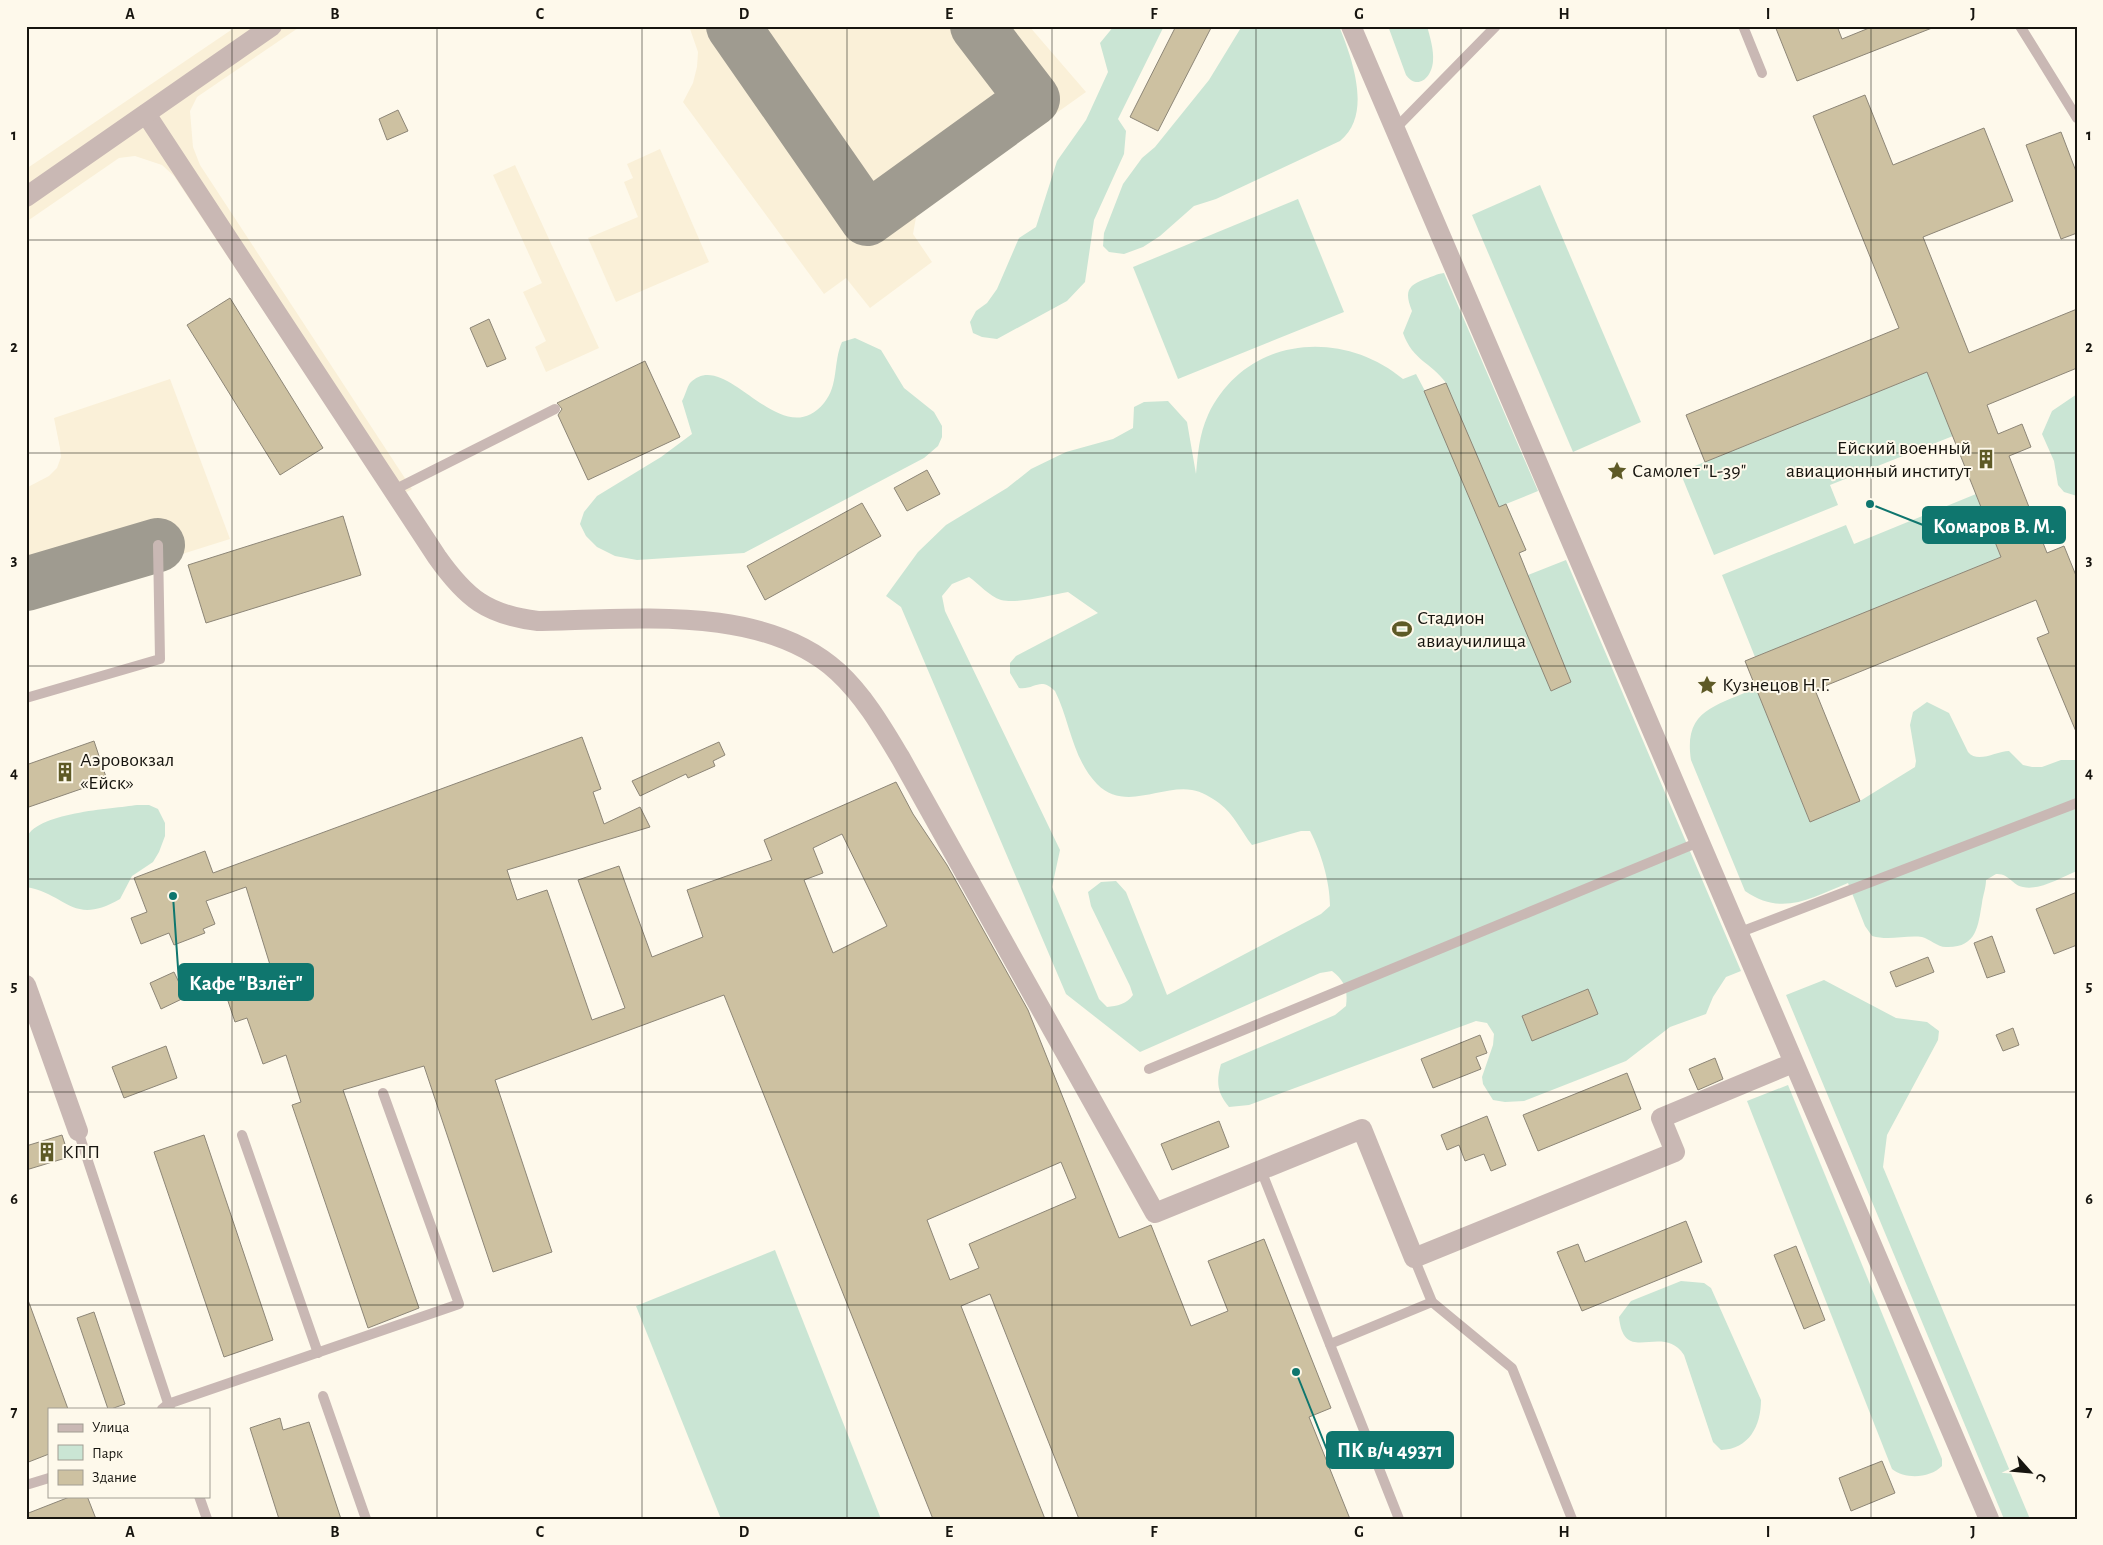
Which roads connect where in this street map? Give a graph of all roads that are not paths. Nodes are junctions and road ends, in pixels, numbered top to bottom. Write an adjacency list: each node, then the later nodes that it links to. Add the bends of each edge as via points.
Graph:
1 (272, 26): 7 (street)
2 (1351, 26): 9 (street)
3 (1496, 26): 9 (lane)
4 (1742, 26): 6 (lane)
5 (2020, 26): 8 (lane)
6 (1762, 74)
7 (146, 114): 10 (street); 12 (street)
8 (2077, 118)
9 (1395, 129): 16 (street)
10 (26, 197)
11 (555, 409): 12 (lane)
12 (394, 490): 24 (street, via 455,583 477,601 504,615 538,621 684,620 740,625 799,647 837,671 864,700 900,757 1155,1213)
13 (158, 545): 14 (lane, via 160,659)
14 (26, 698)
15 (2077, 803): 17 (lane)
16 (1699, 842): 17 (street); 20 (lane)
17 (1738, 933): 19 (street)
18 (26, 985): 22 (street)
19 (1794, 1063): 25 (street, via 1661,1118 1675,1152); 38 (street)
20 (1149, 1069)
21 (383, 1093): 28 (lane, via 460,1304)
22 (78, 1131): 30 (lane)
23 (242, 1135): 28 (lane)
24 (1261, 1170): 25 (street, via 1362,1128); 27 (lane)
25 (1414, 1258): 26 (lane)
26 (1432, 1302): 27 (lane); 37 (lane, via 1512,1368)
27 (1330, 1344): 36 (lane)
28 (318, 1353): 30 (lane)
29 (323, 1396): 35 (lane)
30 (167, 1407)
31 (48, 1478): 32 (lane)
32 (26, 1485)
33 (201, 1498): 34 (lane)
34 (207, 1519)
35 (366, 1519)
36 (1399, 1519)
37 (1572, 1519)
38 (1989, 1519)

